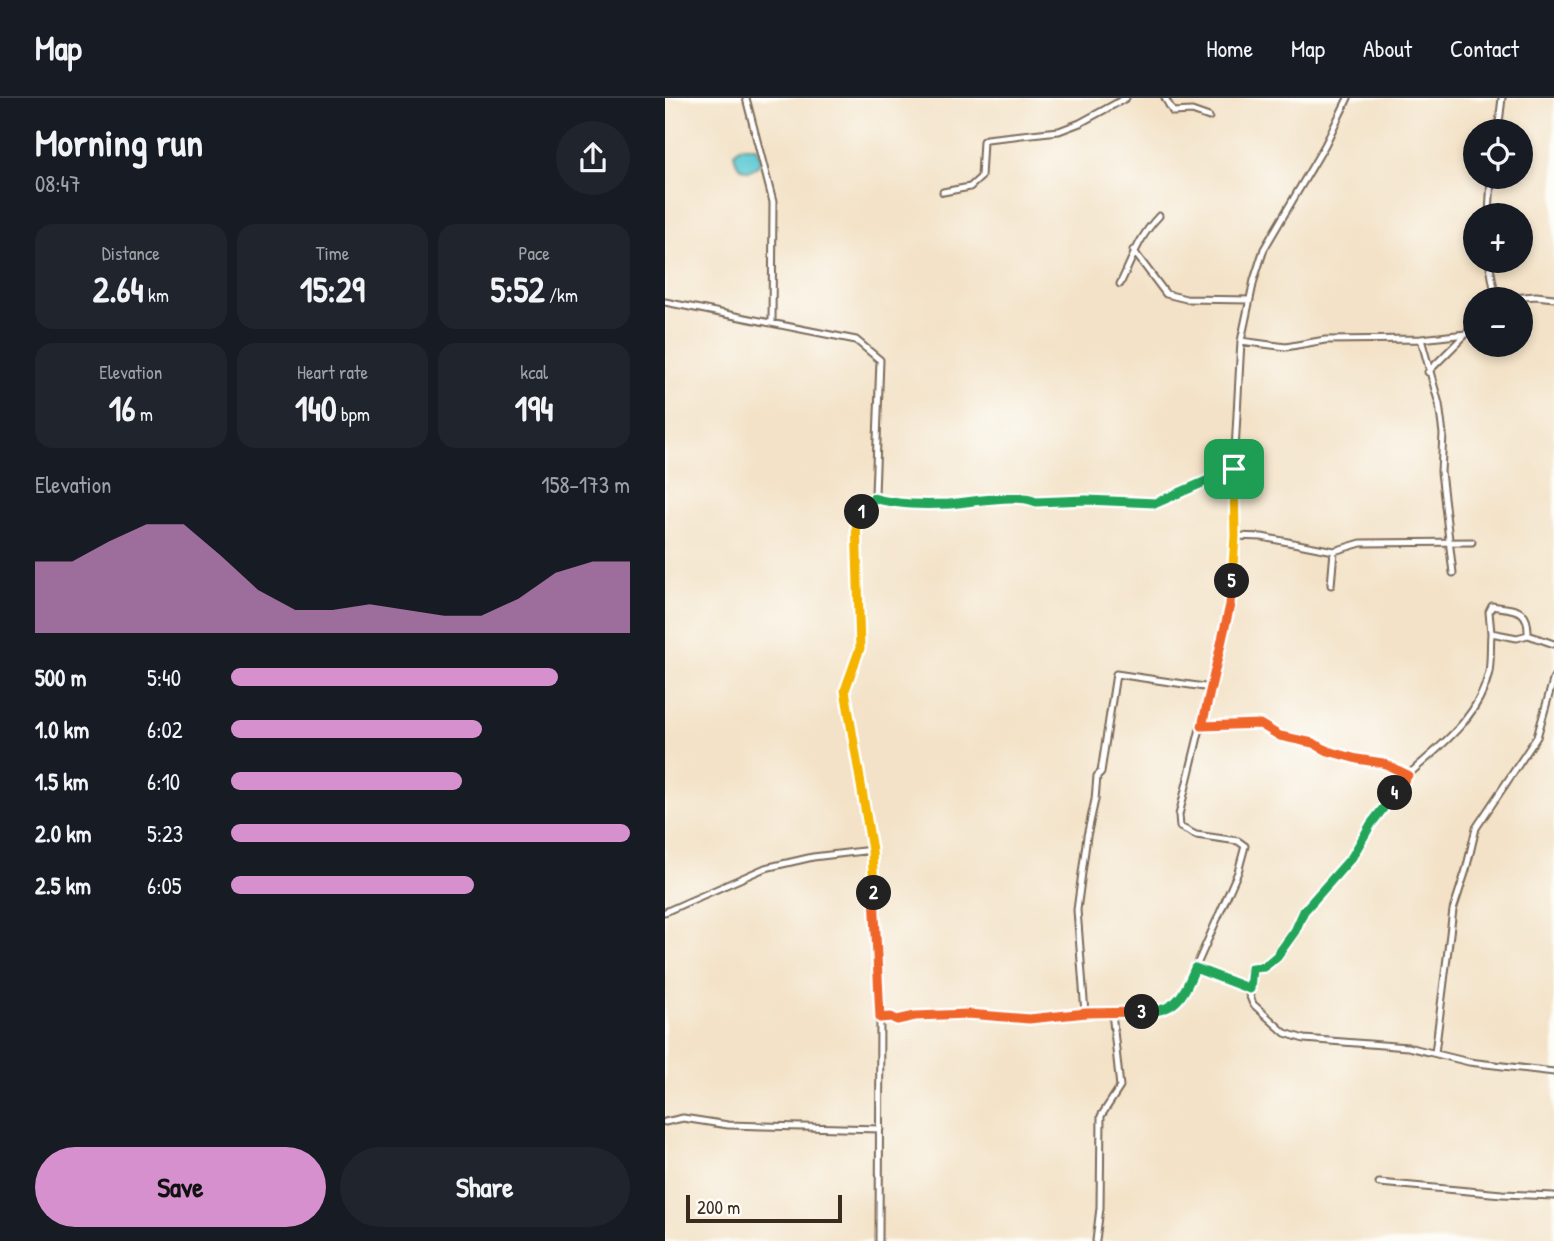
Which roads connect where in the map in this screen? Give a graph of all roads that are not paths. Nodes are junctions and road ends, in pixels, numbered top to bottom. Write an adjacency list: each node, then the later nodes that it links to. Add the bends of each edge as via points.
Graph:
1 (746, 98): 16 (street, via 772,202)
2 (1126, 98): 8 (street, via 1059,131 986,139 981,177 970,187)
3 (1165, 98): 6 (street, via 1173,113 1192,111)
4 (1349, 98): 14 (street, via 1264,249)
5 (1503, 98): 7 (street)
6 (1209, 117)
7 (1500, 119)
8 (943, 192)
9 (1159, 216): 10 (street)
10 (1133, 250): 11 (street); 14 (street, via 1166,295)
11 (1120, 285)
12 (1533, 296): 13 (street)
13 (1554, 298)
14 (1250, 300): 20 (street)
15 (665, 302): 16 (street)
16 (772, 323): 23 (street, via 856,340 880,360)
17 (1463, 334): 19 (street)
18 (1463, 337): 21 (street)
19 (1420, 339): 20 (street, via 1325,340 1286,347); 21 (street)
20 (1241, 341): 22 (street)
21 (1429, 372): 26 (street, via 1443,435 1441,472)
22 (1234, 469): 23 (street, via 1156,503 1036,502 1029,498 896,504); 24 (street)
23 (873, 498): 37 (street, via 856,519 860,648 845,690)
24 (1235, 536): 27 (street); 34 (street, via 1230,605)
25 (1472, 542): 26 (street)
26 (1449, 544): 27 (street, via 1361,542); 28 (street)
27 (1334, 551): 29 (street)
28 (1453, 573)
29 (1331, 585)
30 (1491, 633): 31 (street, via 1517,638); 31 (street, via 1492,606 1522,612 1528,620); 36 (street, via 1489,673 1474,710)
31 (1528, 635): 32 (street)
32 (1554, 644)
33 (1554, 677): 44 (street, via 1537,737 1476,828 1454,910)
34 (1211, 688): 35 (street); 42 (street, via 1116,674 1077,910)
35 (1202, 726): 36 (street, via 1260,724 1280,736 1383,763); 39 (street, via 1179,815 1180,827 1245,846)
36 (1408, 775): 40 (street, via 1352,857 1304,911 1277,956 1264,967 1252,968)
37 (872, 850): 38 (street, via 765,868); 43 (street)
38 (665, 912)
39 (1195, 968): 40 (street); 41 (street, via 1183,996 1168,1007)
40 (1250, 989): 44 (street, via 1253,1004 1285,1033)
41 (1112, 1012): 42 (street); 51 (street, via 1120,1087 1101,1116)
42 (1086, 1013): 43 (street, via 1029,1019 968,1014)
43 (880, 1018): 47 (street)
44 (1435, 1053): 45 (street, via 1469,1062)
45 (1554, 1072)
46 (665, 1122): 47 (street, via 683,1118 728,1125)
47 (880, 1129): 50 (street)
48 (1379, 1183): 49 (street)
49 (1554, 1196)
50 (880, 1241)
51 (1095, 1241)

